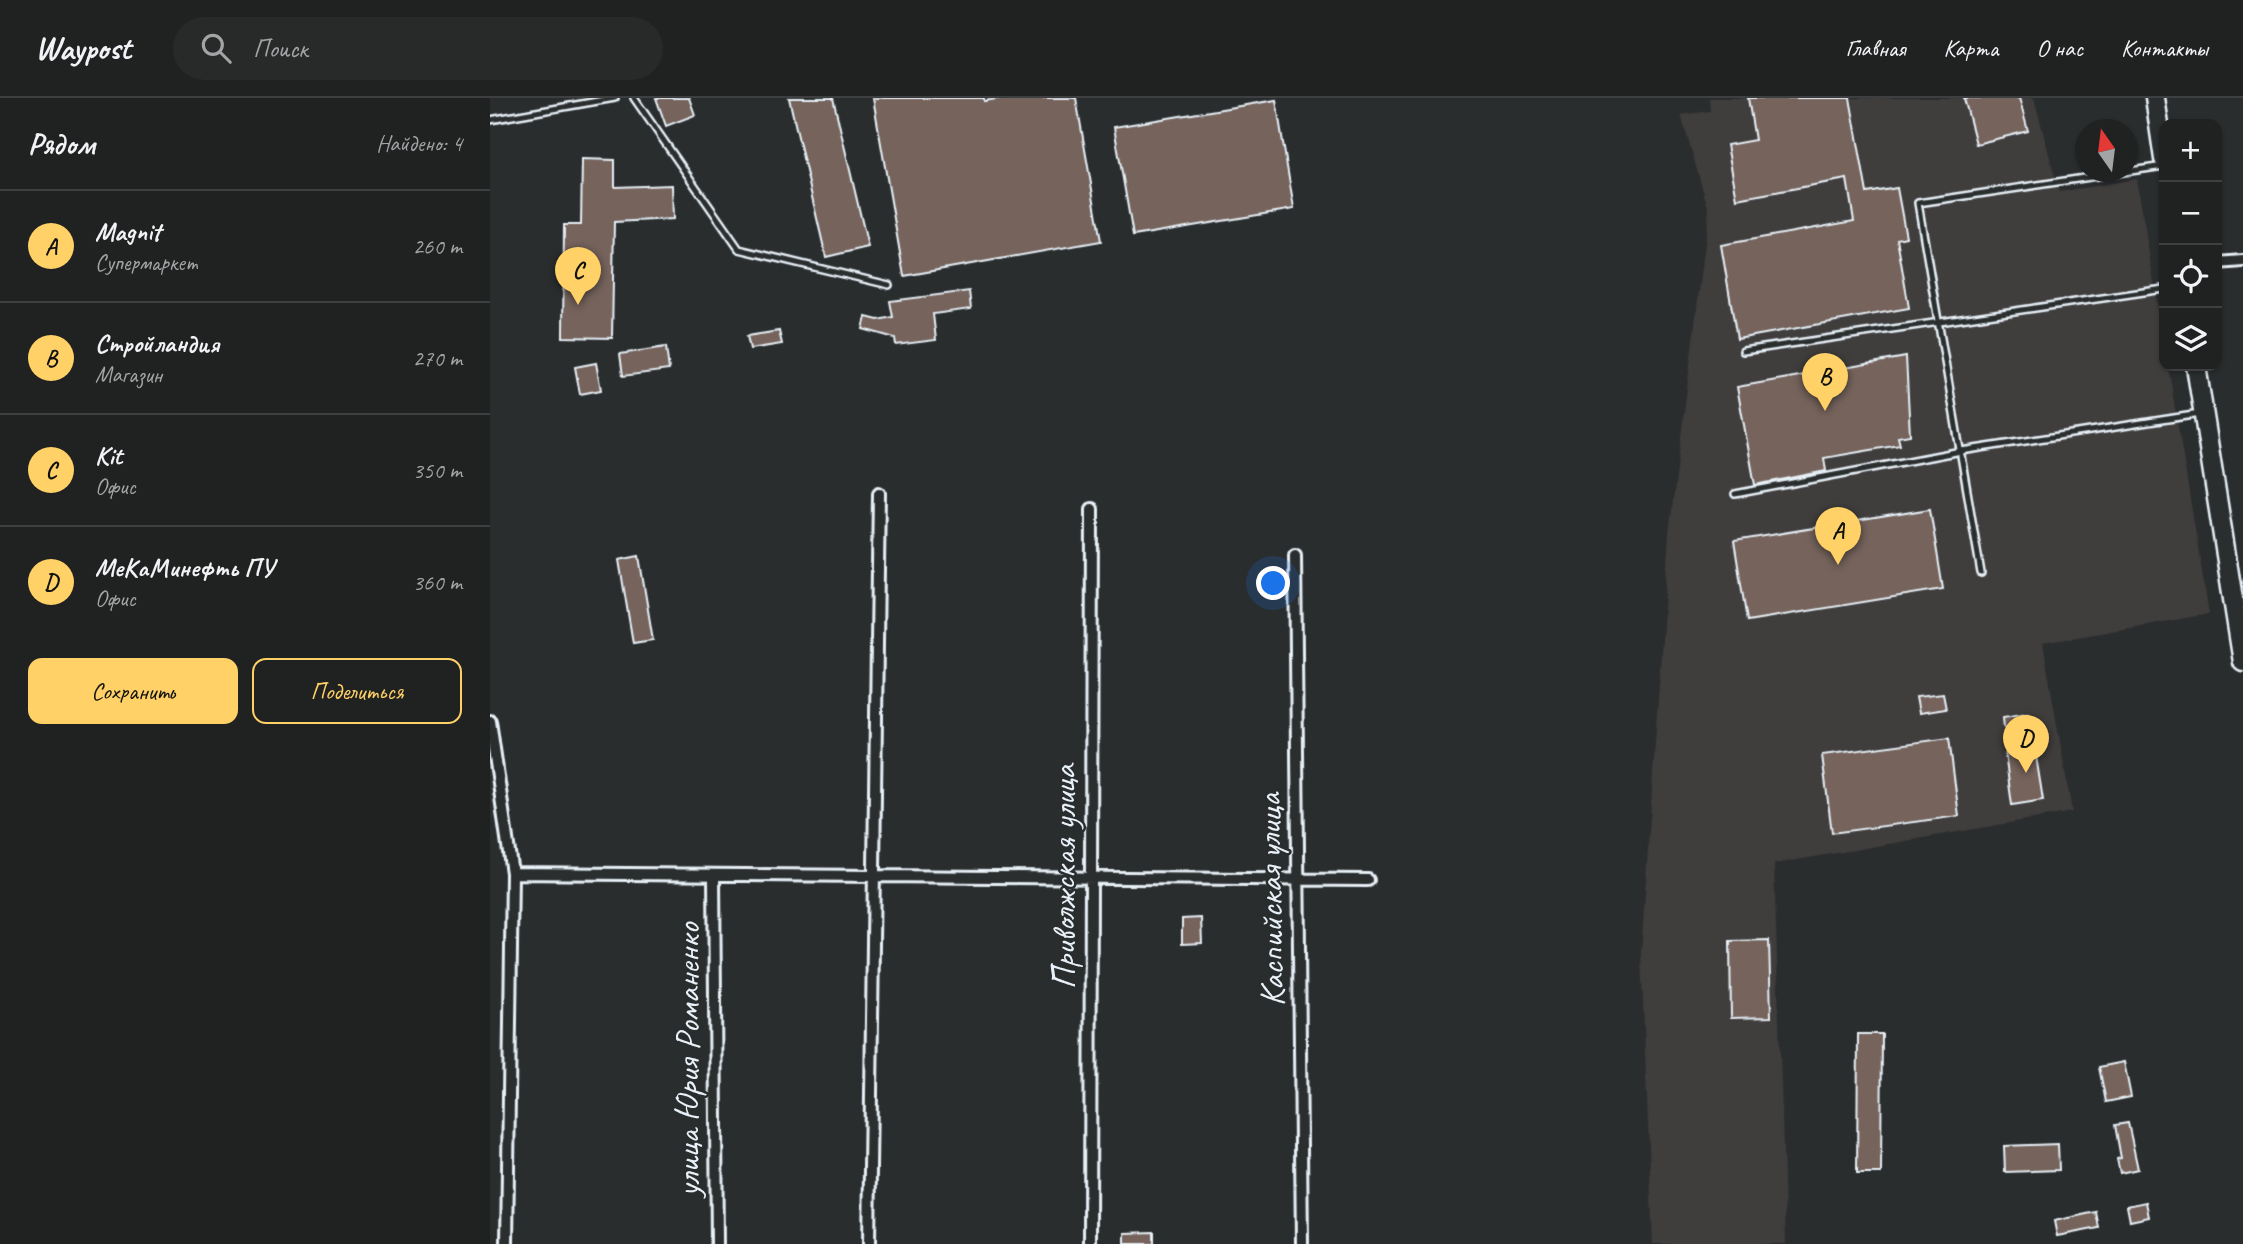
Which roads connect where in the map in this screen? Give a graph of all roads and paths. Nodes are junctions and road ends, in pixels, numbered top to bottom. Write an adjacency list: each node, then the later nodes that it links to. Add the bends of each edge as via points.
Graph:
1 (615, 98): 4 (lane)
2 (634, 98): 9 (lane, via 738,249)
3 (2155, 98): 5 (main road)
4 (490, 120)
5 (2159, 125)
6 (2159, 167): 11 (lane, via 1918,203)
7 (2243, 261): 8 (street)
8 (2222, 263)
9 (889, 285)
10 (2159, 290): 11 (lane)
11 (1939, 323): 12 (lane); 15 (lane)
12 (1743, 351)
13 (2197, 371): 14 (main road)
14 (2203, 414): 15 (lane); 21 (main road)
15 (1961, 451): 17 (lane); 20 (lane)
16 (878, 493): 25 (street)
17 (1735, 494)
18 (1092, 509): 26 (street, Приволжская улица)
19 (1295, 555): 27 (street, Каспийская улица)
20 (1981, 573)
21 (2243, 662)
22 (490, 721): 23 (street)
23 (512, 873): 24 (street); 29 (street)
24 (714, 875): 25 (street); 30 (street, улица Юрия Романенко)
25 (874, 876): 26 (street); 31 (street)
26 (1091, 878): 27 (street); 32 (street, Приволжская улица)
27 (1298, 880): 28 (street); 33 (street, Каспийская улица)
28 (1368, 880)
29 (507, 1244)
30 (717, 1244)
31 (869, 1244)
32 (1090, 1244)
33 (1302, 1244)

